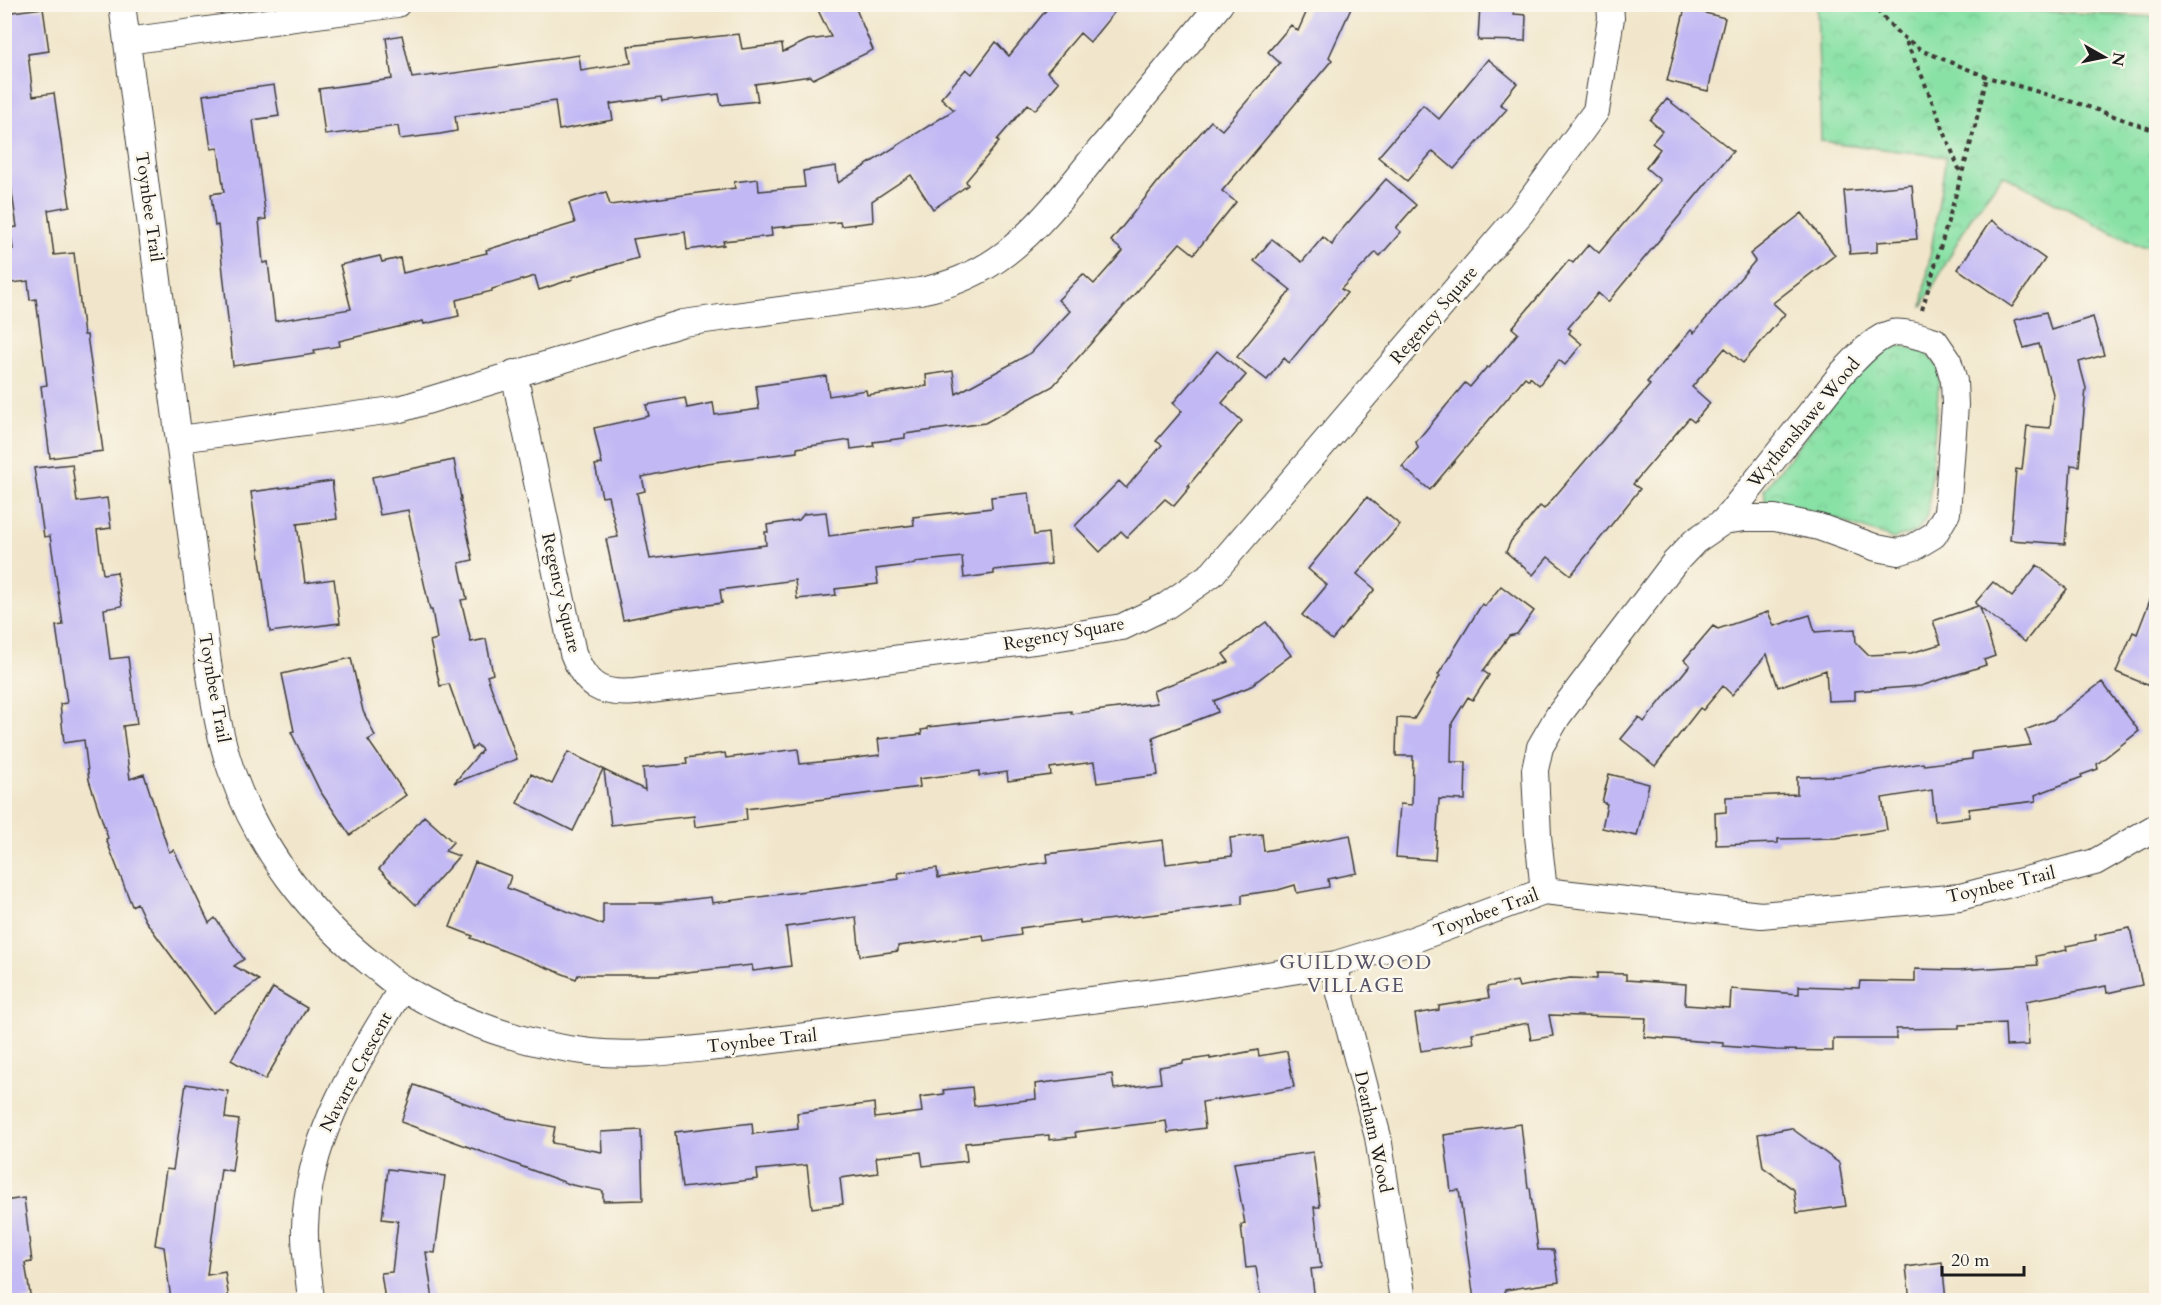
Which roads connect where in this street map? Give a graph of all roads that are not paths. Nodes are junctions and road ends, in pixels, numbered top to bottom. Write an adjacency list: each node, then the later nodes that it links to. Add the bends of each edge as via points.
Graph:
1 (122, 4): 5 (street, Toynbee Trail)
2 (397, 4): 5 (street)
3 (1220, 4): 6 (street, via 1052,208 1006,253 966,278 920,291 683,323)
4 (1610, 4): 6 (street, Regency Square, via 1596,111 1521,213 1212,574 1166,606 1122,627 635,692 601,690 579,669 573,653)
5 (126, 41): 7 (street, Toynbee Trail)
6 (514, 373): 7 (street, via 400,409)
7 (180, 439): 12 (street, Toynbee Trail, via 212,685 231,771 271,852 305,901 351,948)
8 (1724, 521): 8 (street, Wythenshawe Wood, via 1774,518 1819,527 1898,552 1934,535 1947,513 1954,405 1954,381 1948,360 1935,341 1894,332 1876,341 1843,372); 10 (street, Wythenshawe Wood, via 1674,562 1558,716 1540,747 1535,771)
9 (2157, 827): 10 (street, Toynbee Trail, via 2095,862 1960,897 1761,915)
10 (1544, 891): 11 (street, Toynbee Trail)
11 (1336, 964): 12 (street, Toynbee Trail, via 1014,1011 656,1053 592,1052 530,1040 468,1021); 14 (street, Dearham Wood, via 1338,986 1378,1137)
12 (402, 988): 13 (street, Navarre Crescent, via 333,1107 316,1155 305,1228)
13 (311, 1300)
14 (1403, 1300)

